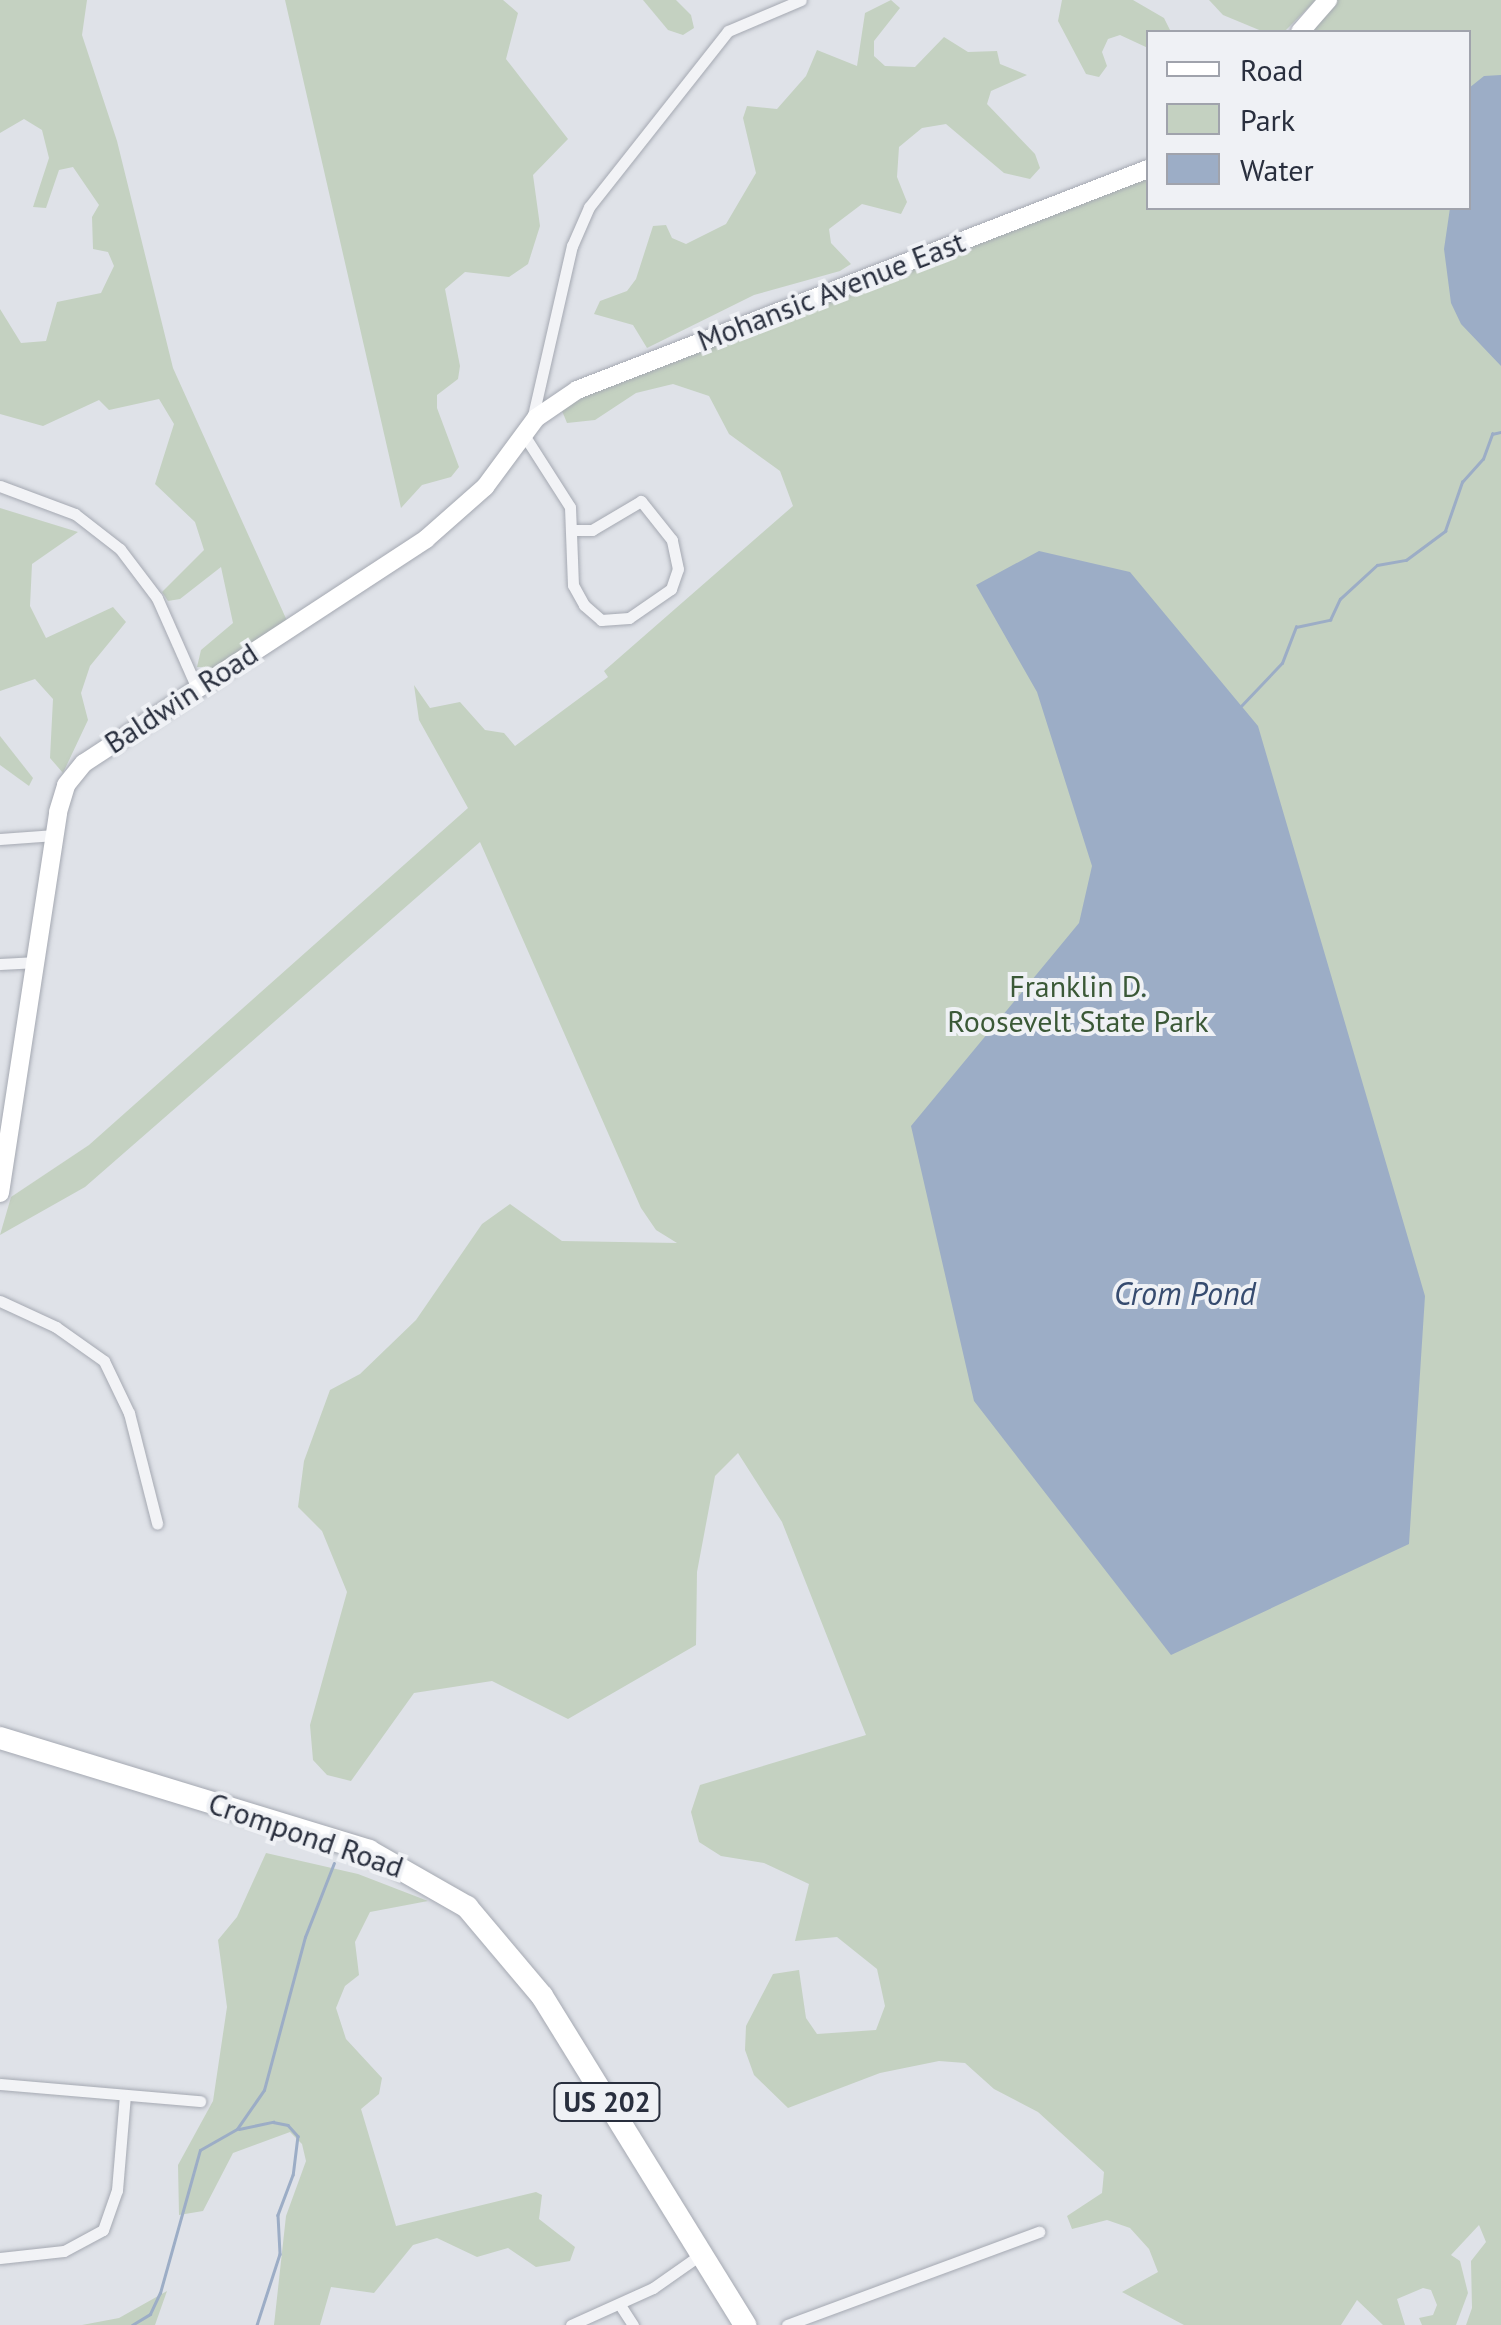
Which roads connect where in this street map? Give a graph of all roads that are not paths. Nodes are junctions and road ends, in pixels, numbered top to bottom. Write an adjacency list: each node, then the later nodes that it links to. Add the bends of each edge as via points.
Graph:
1 (801, 0): 5 (street, Baldwin Road, via 728,31 589,207 572,246)
2 (1328, 0): 3 (street)
3 (1302, 30)
4 (1146, 170): 5 (street, Mohansic Avenue East, via 598,379)
5 (527, 430): 7 (street, via 570,507); 8 (street, Baldwin Road, via 485,487 426,538)
6 (0, 486): 8 (street, via 75,514 120,549 163,608)
7 (574, 530): 7 (street, via 573,585 601,620 629,618 671,589 678,570 672,540 641,502 592,530)
8 (196, 686): 9 (street, Baldwin Road, via 84,763 62,796)
9 (55, 836): 10 (street); 11 (street, Baldwin Road)
10 (0, 840)
11 (37, 962): 12 (street); 13 (street, Baldwin Road)
12 (0, 964)
13 (8, 1089): 14 (street, Baldwin Road)
14 (0, 1193)
15 (0, 1300): 16 (street, via 56,1326 104,1361 130,1414)
16 (156, 1523)
17 (0, 1738): 22 (highway, Crompond Road / US 202, via 370,1851 450,1894 507,1948 542,1996)
18 (0, 2084): 19 (street)
19 (124, 2094): 20 (street); 23 (street, via 117,2190 103,2230 64,2250)
20 (200, 2101)
21 (1039, 2232): 28 (street)
22 (700, 2255): 24 (street); 27 (highway, Crompond Road / US 202)
23 (0, 2258)
24 (620, 2305): 25 (street); 26 (street)
25 (572, 2325)
26 (632, 2325)
27 (745, 2325)
28 (787, 2325)

